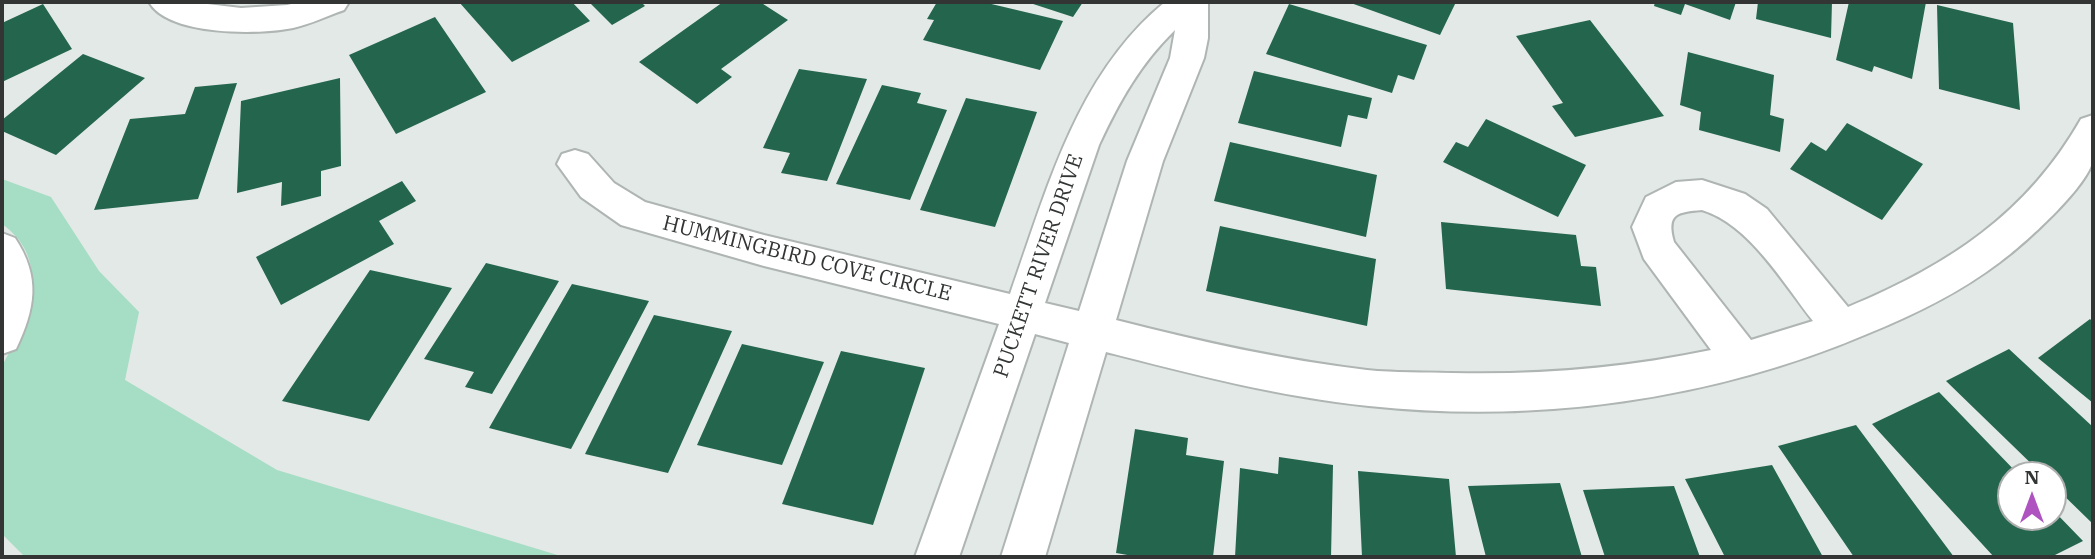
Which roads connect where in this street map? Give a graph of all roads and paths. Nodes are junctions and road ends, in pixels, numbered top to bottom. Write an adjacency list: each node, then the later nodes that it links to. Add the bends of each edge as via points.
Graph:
1 (164, 2): 2 (street, via 225,20 289,17)
2 (333, 2)
3 (1185, 2): 8 (street, PUCKETT RIVER DRIVE, via 1154,26 1128,56 1081,145)
4 (1192, 2): 8 (street, PUCKETT RIVER DRIVE, via 1187,58 1145,161)
5 (2093, 129): 9 (street, HUMMINGBIRD COVE CIRCLE, via 2072,166 2014,230 1978,259 1929,289)
6 (575, 164): 8 (street, HUMMINGBIRD COVE CIRCLE, via 592,188 634,214)
7 (2, 249): 10 (street, via 11,261 15,297)
8 (1058, 322): 11 (street, HUMMINGBIRD COVE CIRCLE, via 1256,370 1372,388 1513,394 1655,382); 12 (street, PUCKETT RIVER DRIVE); 13 (street, PUCKETT RIVER DRIVE)
9 (1842, 328): 11 (street, HUMMINGBIRD COVE CIRCLE); 11 (street, via 1754,220 1732,204 1702,195 1676,197 1659,208 1651,227 1657,248)
10 (2, 337)
11 (1743, 361)
12 (937, 557)
13 (1023, 557)

